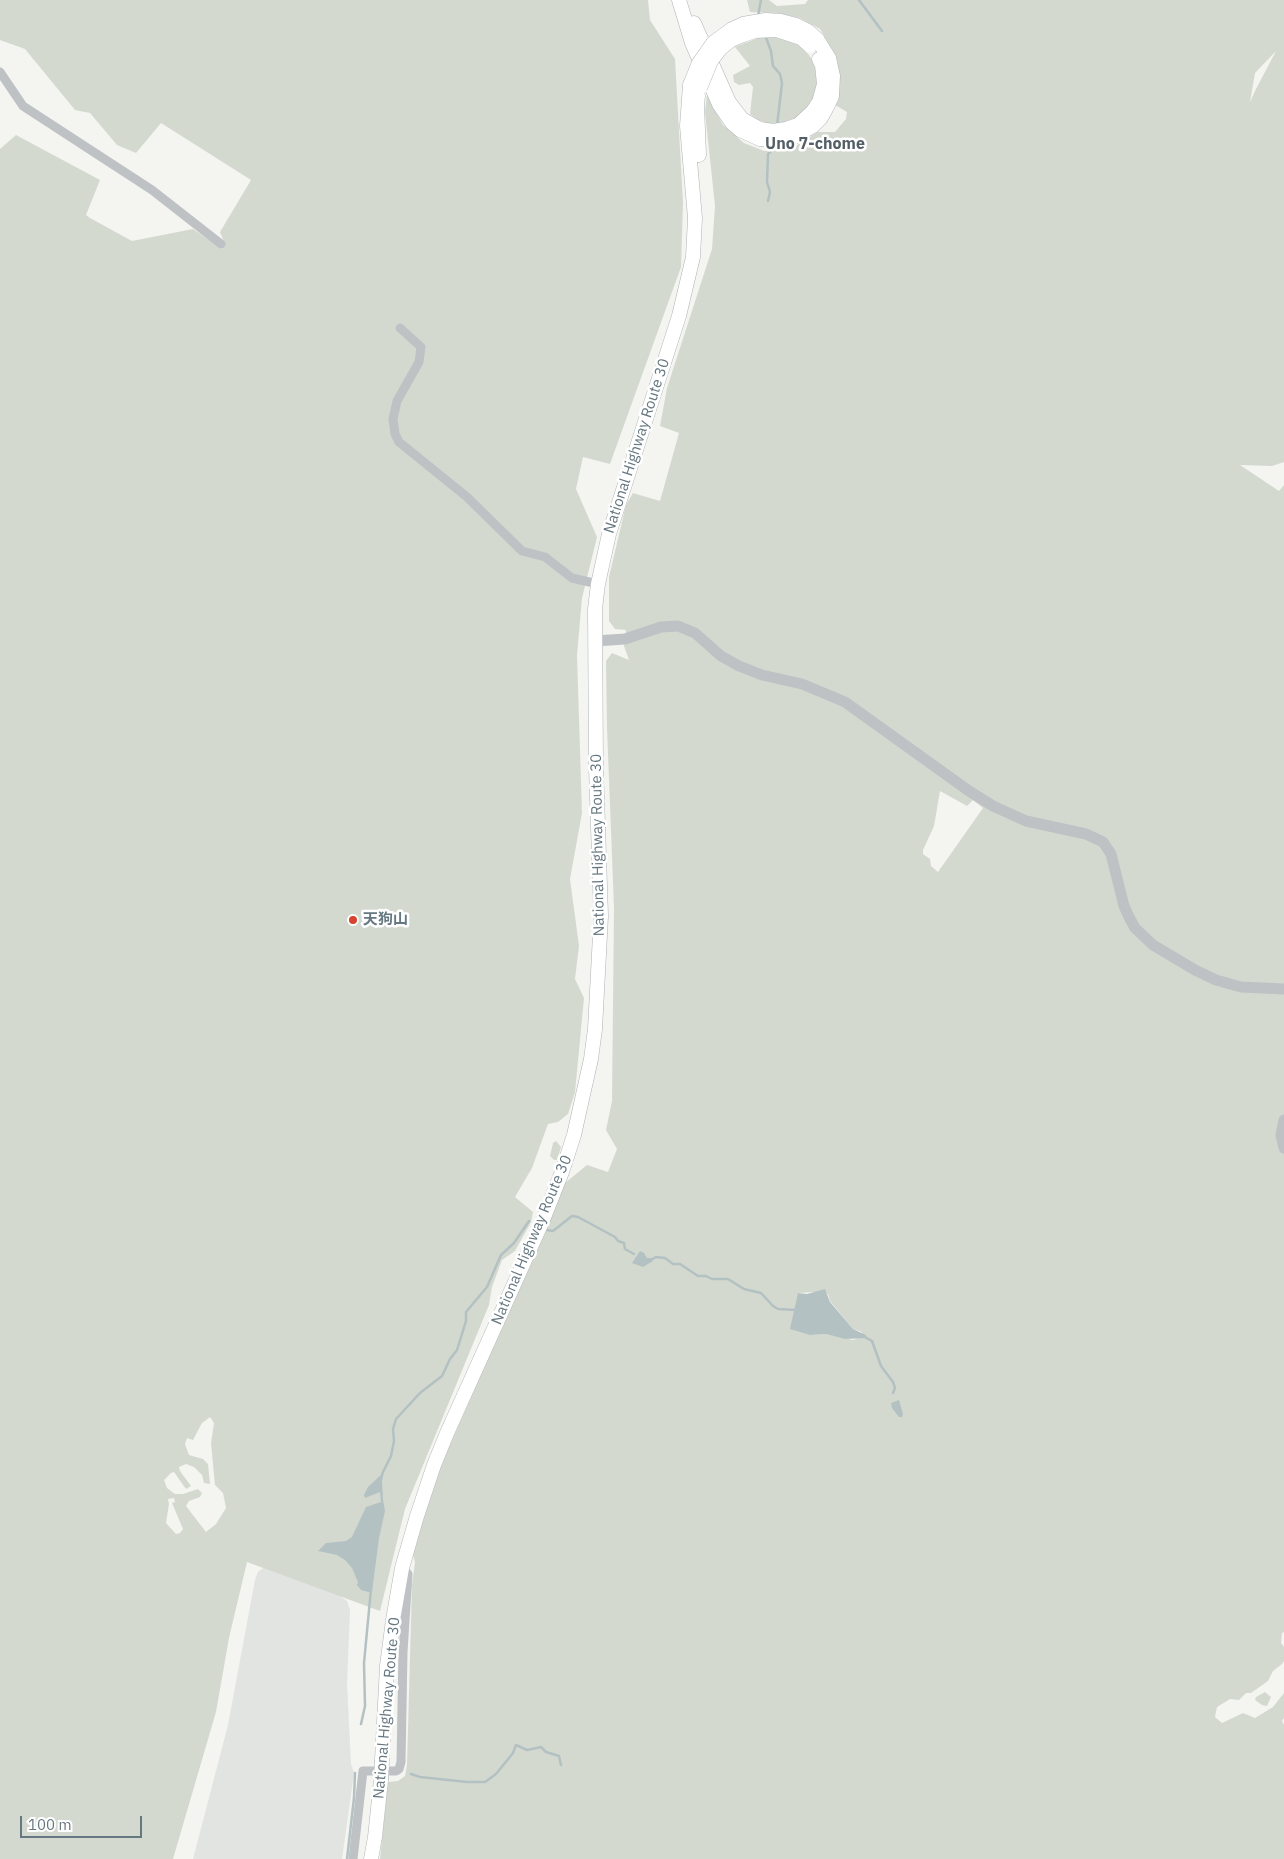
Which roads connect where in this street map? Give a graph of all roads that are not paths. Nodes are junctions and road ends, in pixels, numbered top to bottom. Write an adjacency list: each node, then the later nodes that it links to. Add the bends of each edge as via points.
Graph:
1 (679, 0): 4 (highway, National Highway Route 30, via 692,42 719,104 732,123)
2 (686, 0): 4 (highway, National Highway Route 30, via 729,102)
3 (0, 72): 5 (street, via 22,106 152,190)
4 (750, 130): 7 (highway, National Highway Route 30, bridge, via 784,134 813,112 824,84 814,42 777,30 743,35 720,49 695,87 704,206 703,240 693,282 679,316 609,534)
5 (221, 244)
6 (400, 328): 7 (street, via 421,347 419,362 397,401 393,419 399,442 467,497 522,552 545,557 572,578)
7 (598, 584): 8 (highway, National Highway Route 30)
8 (595, 641): 9 (street, via 625,640 661,627 678,626 695,634 739,666 802,684 845,702 980,799 1026,821 1086,834 1103,842 1111,854 1128,917 1153,945 1216,980 1241,987); 12 (highway, National Highway Route 30, via 600,948 595,1029 584,1098 562,1172 543,1220 434,1465)
9 (1284, 990)
10 (1284, 1120): 11 (street, via 1281,1134)
11 (1284, 1148)
12 (402, 1568): 13 (street, via 408,1574 401,1762 396,1771 363,1771); 14 (highway, National Highway Route 30, bridge, via 387,1666 381,1780)
13 (353, 1859)
14 (371, 1859)

